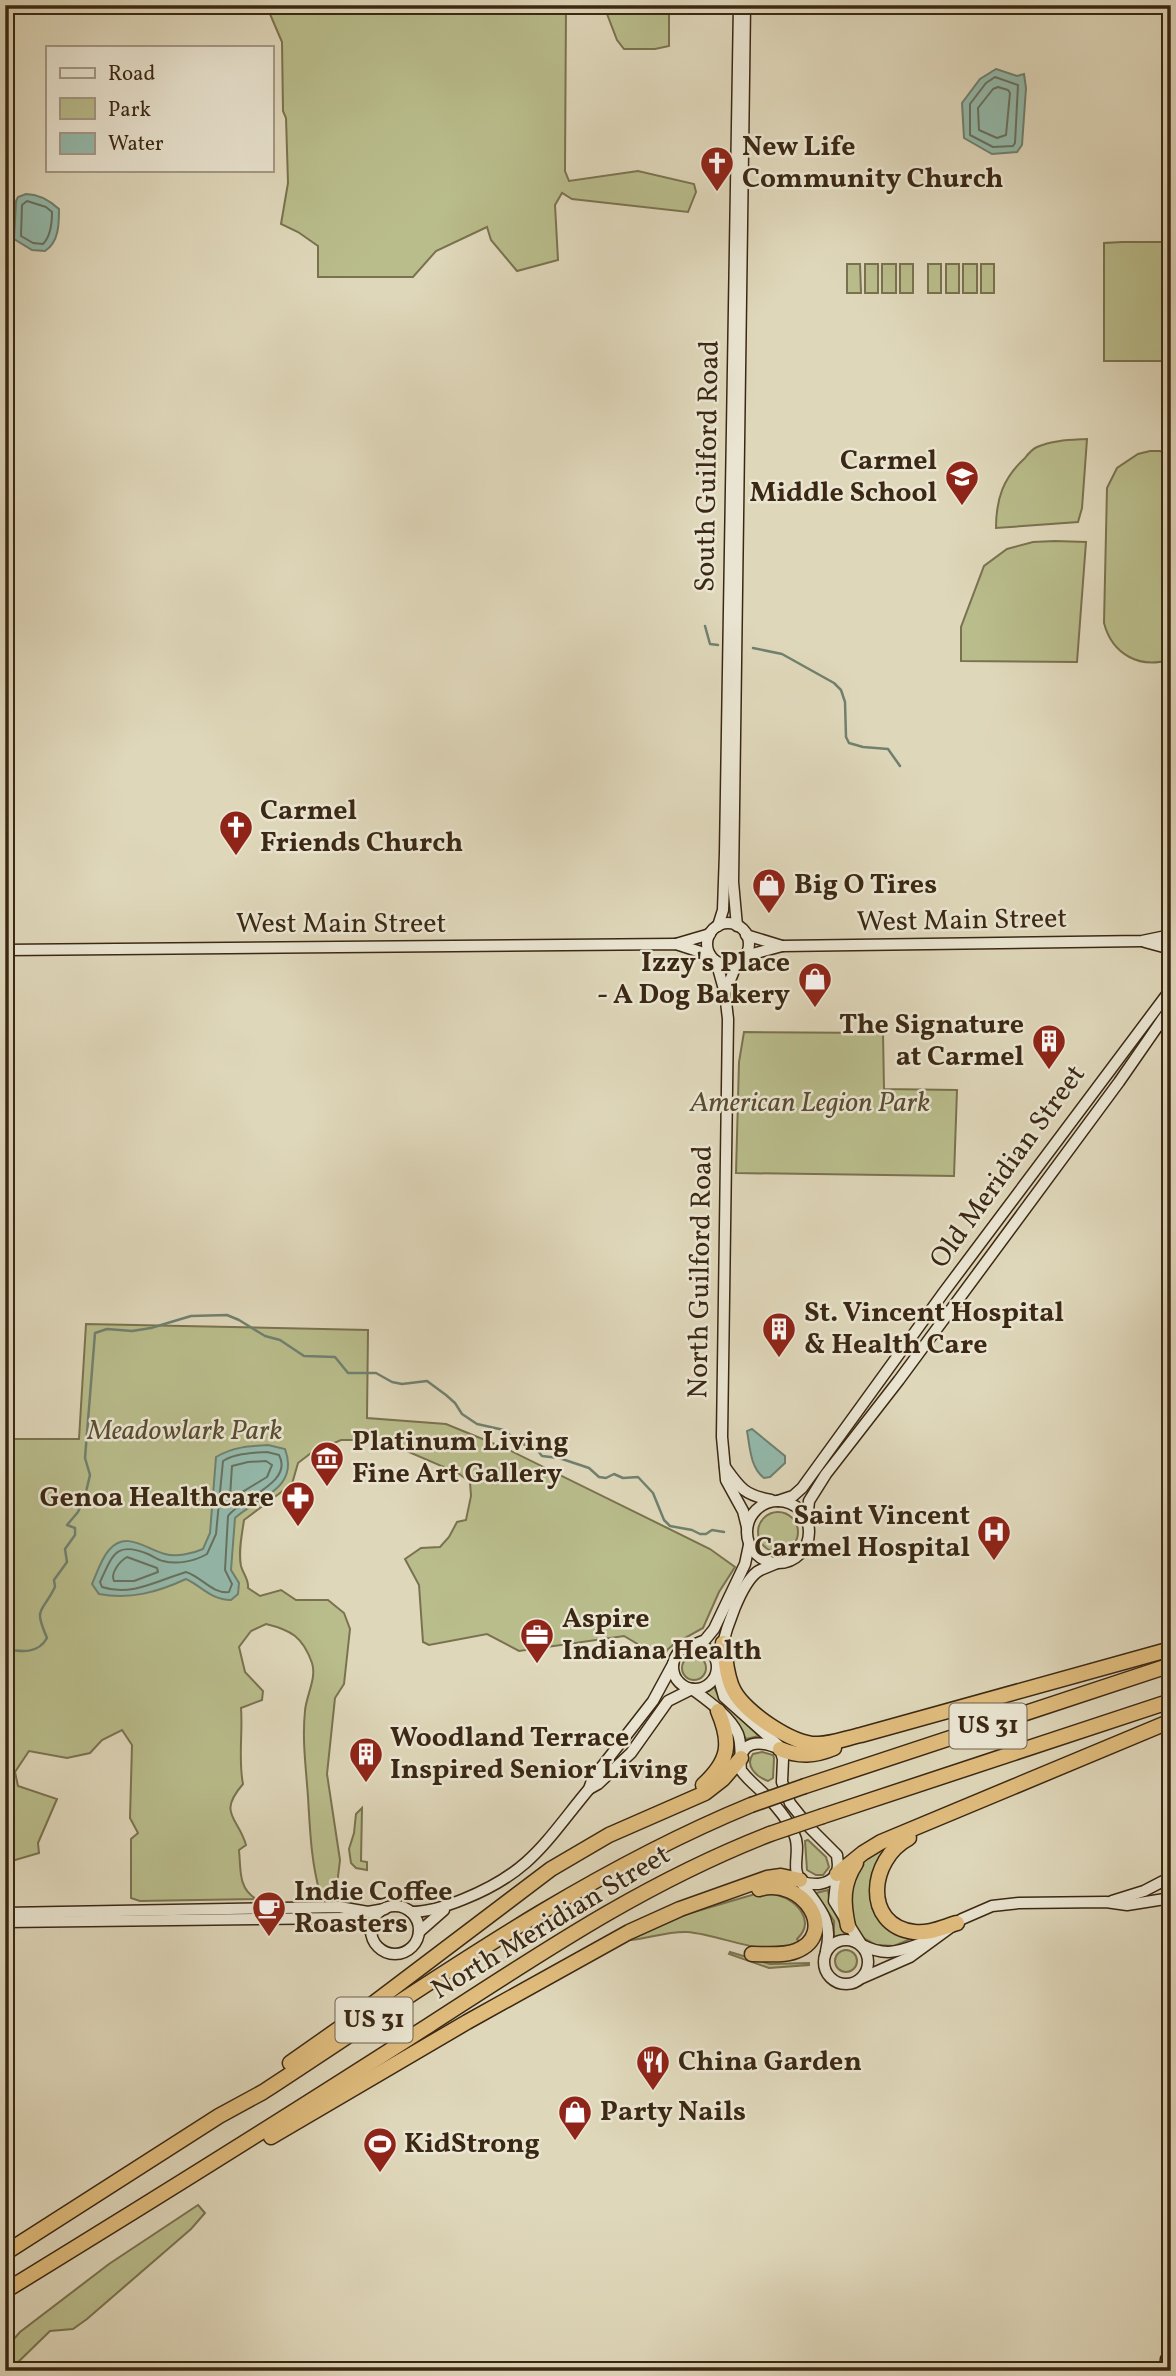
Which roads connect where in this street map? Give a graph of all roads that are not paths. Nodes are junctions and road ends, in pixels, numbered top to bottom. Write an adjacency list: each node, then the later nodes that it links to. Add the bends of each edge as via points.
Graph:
1 (739, 5): 4 (main road, South Guilford Road, via 725,840 723,910)
2 (746, 5): 3 (main road, South Guilford Road, via 733,883)
3 (737, 926): 4 (main road, via 724,924); 5 (main road)
4 (714, 930): 8 (main road, West Main Street); 12 (main road, via 707,945)
5 (746, 935): 9 (main road, West Main Street); 13 (main road, via 748,945)
6 (1171, 935): 7 (main road, West Main Street)
7 (1142, 941): 9 (main road, West Main Street); 10 (main road, West Main Street)
8 (676, 943): 11 (main road, West Main Street); 12 (main road, West Main Street)
9 (782, 946): 13 (main road, West Main Street)
10 (1166, 948): 14 (main road)
11 (5, 950)
12 (713, 958): 13 (main road, via 727,965); 16 (main road, North Guilford Road)
13 (741, 959): 16 (main road, North Guilford Road)
14 (1171, 959)
15 (1171, 989): 18 (main road, Old Meridian Street)
16 (726, 993): 22 (main road, North Guilford Road)
17 (1171, 1007): 19 (main road, Old Meridian Street)
18 (944, 1292): 19 (main road); 20 (main road, Old Meridian Street)
19 (957, 1300): 21 (main road, Old Meridian Street)
20 (866, 1399): 21 (main road); 23 (main road, Old Meridian Street, via 802,1488)
21 (855, 1438): 24 (main road, Old Meridian Street, via 810,1498)
22 (725, 1467): 23 (main road, via 743,1491); 25 (main road, North Guilford Road, via 726,1480)
23 (777, 1501): 24 (main road, via 798,1508); 25 (main road, via 759,1507)
24 (807, 1521): 27 (main road, via 808,1538 802,1551)
25 (747, 1527): 26 (main road)
26 (749, 1545): 27 (main road, via 761,1558); 29 (main road, via 714,1629)
27 (778, 1563): 28 (main road, via 751,1578)
28 (723, 1643): 33 (main road); 38 (highway, via 735,1693 778,1731 817,1744)
29 (693, 1645): 31 (main road, via 682,1649); 33 (main road, via 710,1651)
30 (1171, 1649): 38 (highway)
31 (673, 1664): 34 (main road, via 676,1679); 41 (main road, via 653,1701)
32 (1171, 1665): 65 (highway, North Meridian Street / US 31, bridge, via 805,1786 680,1835 552,1905)
33 (717, 1669): 34 (main road, via 711,1683); 39 (main road, via 724,1697)
34 (692, 1689): 36 (main road); 41 (main road, via 668,1701 631,1754)
35 (1171, 1701): 66 (highway, North Meridian Street / US 31, bridge, via 770,1834 711,1858 618,1905)
36 (718, 1711): 40 (main road, via 737,1734); 42 (highway, via 727,1741 722,1764 703,1785)
37 (1171, 1721): 43 (highway)
38 (861, 1735): 39 (highway, via 815,1754)
39 (780, 1749): 40 (main road, via 756,1742); 45 (main road, via 785,1793 834,1852)
40 (741, 1758): 42 (highway, via 709,1790); 47 (main road, via 744,1776 795,1835 795,1869)
41 (589, 1788): 50 (main road, via 524,1867)
42 (663, 1810): 65 (highway, via 585,1848 538,1878 278,2071)
43 (943, 1817): 44 (highway); 56 (highway, via 888,1853 878,1875 878,1901 887,1918 905,1930 923,1932)
44 (863, 1853): 45 (highway); 57 (highway, via 845,1887)
45 (837, 1875): 47 (main road, via 824,1884); 57 (main road, via 834,1900)
46 (1171, 1877): 51 (main road)
47 (801, 1881): 48 (highway, via 773,1877); 62 (main road, via 828,1923)
48 (730, 1891): 63 (highway, via 783,1887 798,1894 813,1916 813,1938 804,1947 787,1953); 66 (highway, via 629,1932 268,2139)
49 (1171, 1898): 51 (main road)
50 (456, 1903): 53 (main road); 59 (main road)
51 (1108, 1903): 56 (main road, via 1003,1904)
52 (384, 1909): 53 (main road, via 398,1906); 54 (main road); 58 (main road, via 374,1918)
53 (411, 1912): 59 (main road)
54 (5, 1913)
55 (5, 1922): 58 (main road, via 354,1919)
56 (957, 1923): 60 (main road)
57 (848, 1926): 61 (main road)
58 (372, 1932): 59 (main road, via 377,1945 392,1954 407,1951)
59 (419, 1932)
60 (933, 1939): 61 (main road, via 892,1953); 64 (main road, via 910,1957)
61 (861, 1945): 62 (main road, via 842,1940); 64 (main road, via 867,1964)
62 (826, 1951): 64 (main road, via 825,1966 833,1979 848,1984)
63 (752, 1954)
64 (862, 1978)
65 (263, 2092): 67 (highway, North Meridian Street / US 31)
66 (228, 2155): 68 (highway, North Meridian Street / US 31)
67 (5, 2253)
68 (5, 2291)
69 (1171, 2352): 70 (main road)
70 (1165, 2371)

